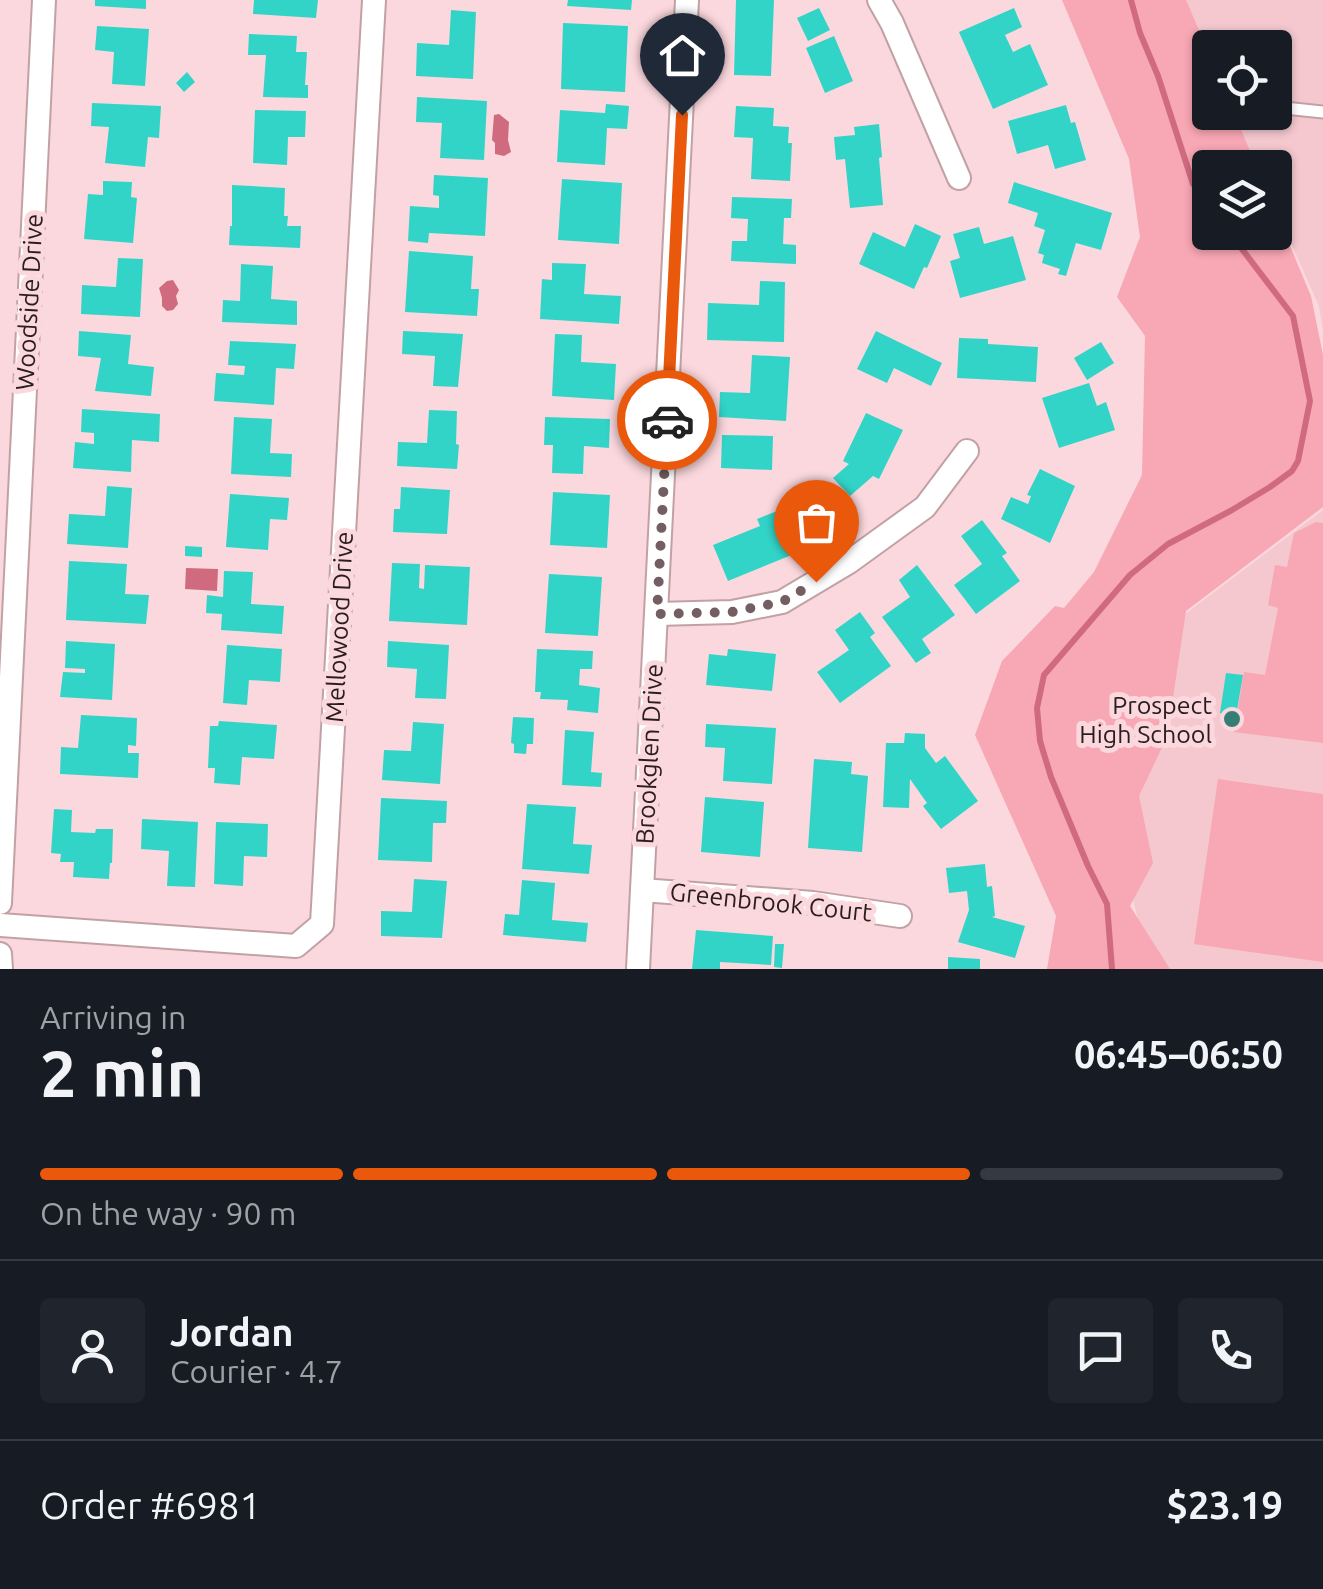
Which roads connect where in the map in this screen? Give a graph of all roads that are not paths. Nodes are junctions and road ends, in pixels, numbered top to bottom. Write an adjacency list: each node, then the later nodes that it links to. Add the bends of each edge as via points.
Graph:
1 (44, 0): 11 (street, Woodside Drive)
2 (374, 0): 13 (street, Mellowood Drive, via 322,924 296,946)
3 (687, 0): 9 (street, Brookglen Drive)
4 (879, 0): 7 (street)
5 (1292, 109): 6 (lane)
6 (1323, 112)
7 (959, 178)
8 (967, 451): 9 (street, via 925,507 782,602 732,612)
9 (657, 614): 10 (street, Brookglen Drive)
10 (642, 890): 12 (street, Greenbrook Court); 16 (street, Brookglen Drive)
11 (0, 903)
12 (900, 916)
13 (0, 925)
14 (0, 954): 15 (street)
15 (0, 969)
16 (638, 969)

